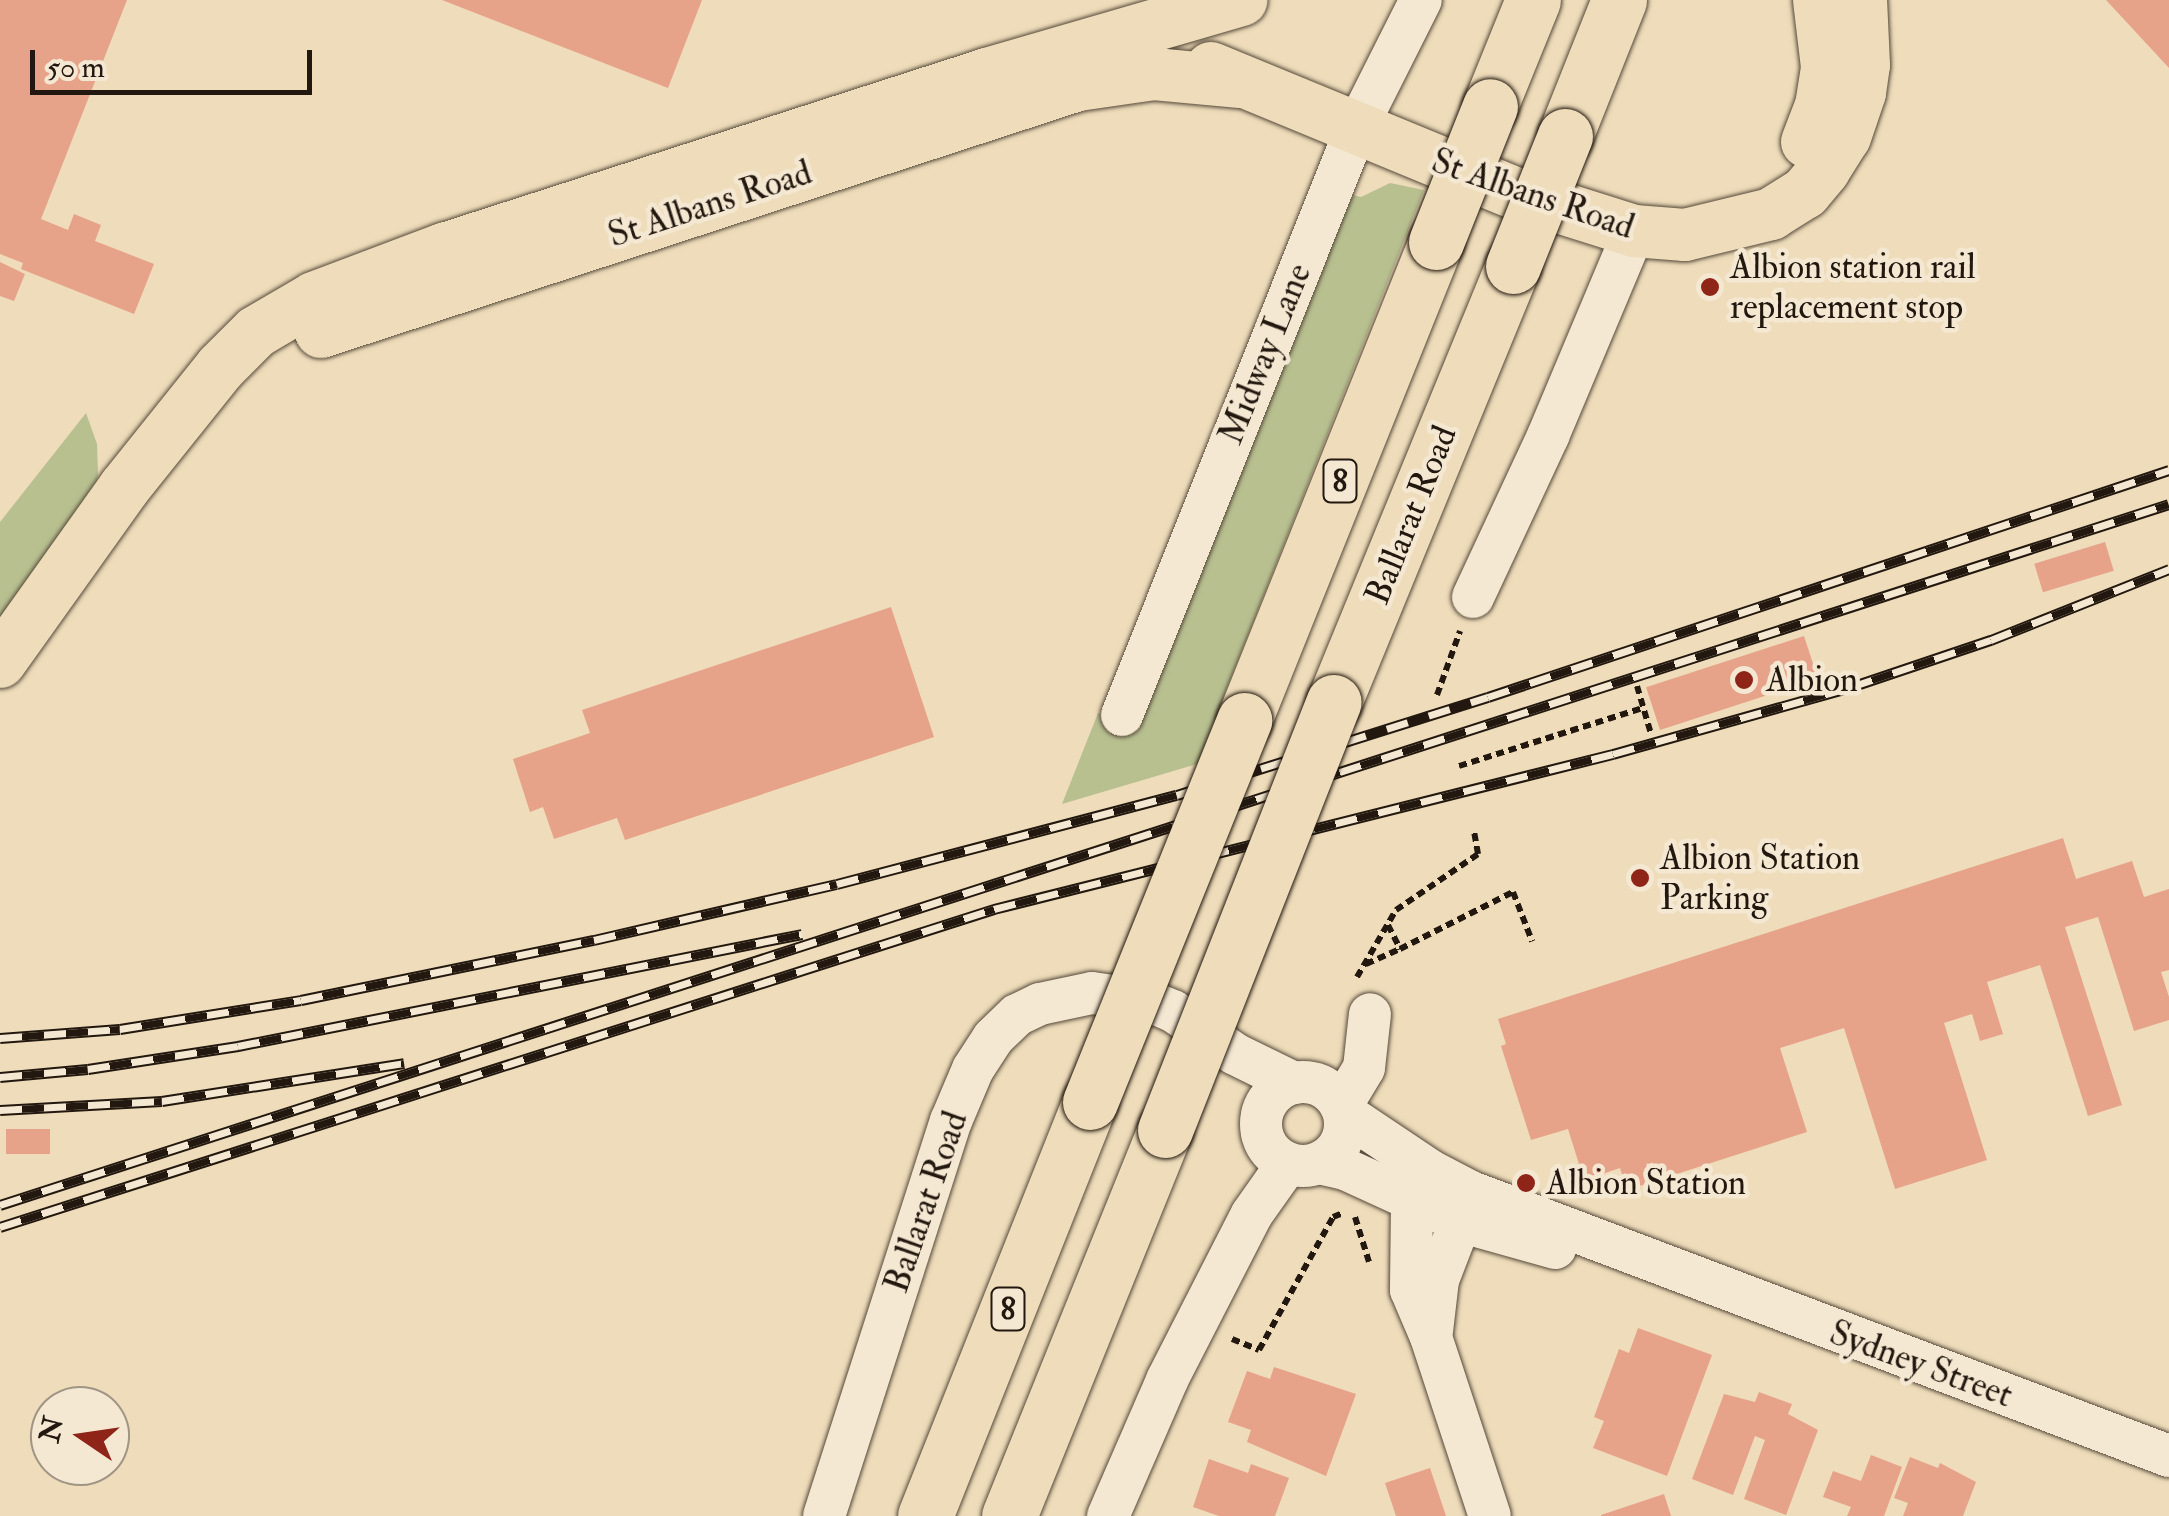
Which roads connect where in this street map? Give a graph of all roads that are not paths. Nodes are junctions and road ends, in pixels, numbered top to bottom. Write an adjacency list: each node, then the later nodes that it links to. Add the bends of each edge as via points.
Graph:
1 (1241, 0): 7 (main road, St Albans Road)
2 (1421, 0): 9 (street, Midway Lane)
3 (1533, 0): 25 (highway, 8, bridge)
4 (1619, 0): 26 (highway, Ballarat Road / 8, bridge)
5 (1819, 0): 11 (main road, St Albans Road, via 1827,67 1810,137 1779,182)
6 (1861, 0): 11 (main road, St Albans Road, via 1862,81 1834,156 1786,207)
7 (1104, 44): 8 (main road, St Albans Road, via 1178,54); 10 (main road, St Albans Road, via 986,74)
8 (1241, 82): 9 (main road, St Albans Road); 10 (main road, St Albans Road, via 1154,74 1099,80)
9 (1356, 129): 12 (main road, St Albans Road, via 1517,194); 15 (street, Midway Lane)
10 (837, 143): 14 (main road, St Albans Road, via 379,292 277,318 242,344 196,398)
11 (1718, 229): 12 (main road, St Albans Road, via 1670,236)
12 (1634, 232): 13 (street)
13 (1473, 597)
14 (0, 662)
15 (1122, 715)
16 (1362, 997): 18 (street, via 1364,1068)
17 (1294, 1083): 18 (street, via 1317,1084); 19 (street, via 1274,1094 1262,1115 1264,1138); 24 (street, Ballarat Road, via 1149,1001 1092,993 1018,1015 972,1069 951,1121)
18 (1342, 1110): 19 (street, via 1343,1138 1329,1157); 20 (street, Sydney Street)
19 (1303, 1163): 21 (street, Sydney Street, via 1346,1169); 27 (street, via 1252,1214 1167,1380)
20 (1465, 1206): 21 (street, Sydney Street); 22 (street, via 1438,1280); 23 (street, Sydney Street, via 1673,1271)
21 (1412, 1220): 22 (street, via 1411,1290)
22 (1432, 1337): 28 (street)
23 (2169, 1456)
24 (824, 1516)
25 (925, 1516)
26 (1009, 1516)
27 (1108, 1516)
28 (1490, 1516)

